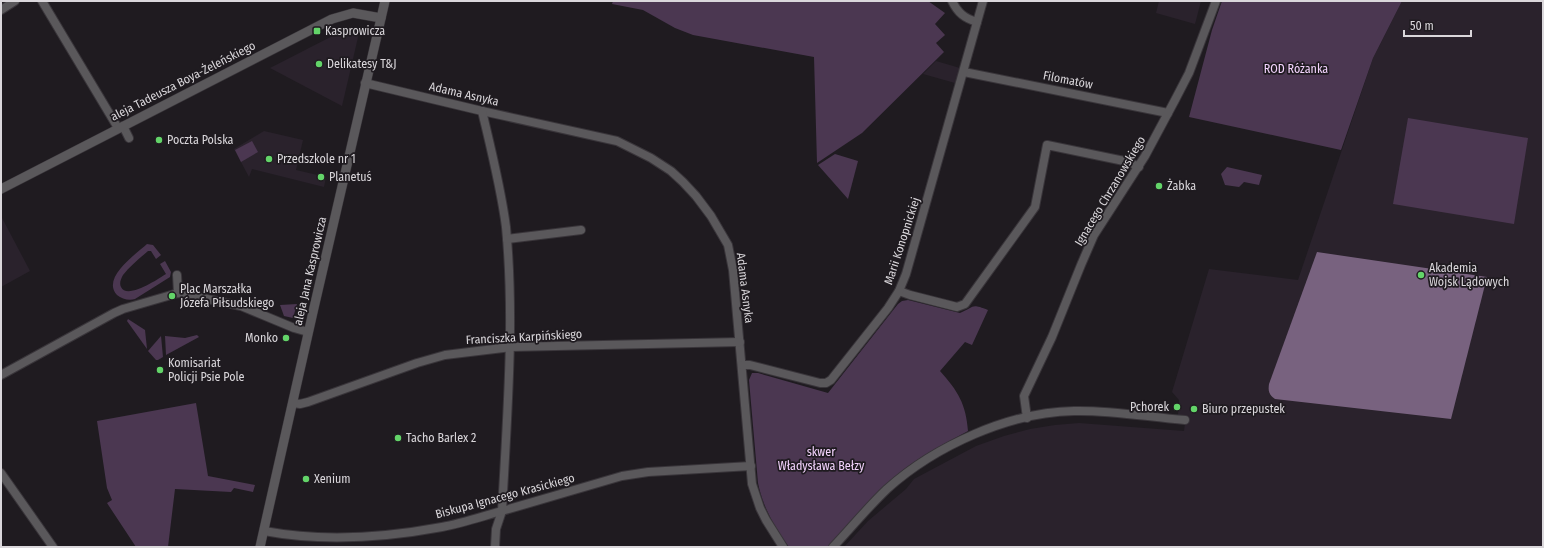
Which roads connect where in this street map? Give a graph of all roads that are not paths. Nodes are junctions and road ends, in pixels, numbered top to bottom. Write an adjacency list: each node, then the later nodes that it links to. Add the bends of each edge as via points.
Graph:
1 (15, 1): 7 (street)
2 (42, 1): 14 (street)
3 (385, 1): 8 (street, aleja Jana Kasprowicza)
4 (952, 1): 9 (street, via 957,12)
5 (983, 1): 9 (street, Marii Konopnickiej)
6 (1216, 1): 13 (street, Ignacego Chrzanowskiego, via 1189,73)
7 (1, 10)
8 (381, 18): 11 (street, aleja Jana Kasprowicza); 14 (street, aleja Tadeusza Boya-Żeleńskiego, via 353,13 332,19)
9 (977, 22): 10 (street, Marii Konopnickiej)
10 (964, 72): 13 (street, Filomatów); 21 (street, Marii Konopnickiej)
11 (365, 83): 12 (street, Adama Asnyka); 23 (street, aleja Jana Kasprowicza)
12 (482, 111): 19 (street, via 498,182); 24 (street, Adama Asnyka, via 617,141 671,171 704,206 728,245)
13 (1168, 113): 16 (street, Ignacego Chrzanowskiego)
14 (120, 127): 15 (street); 17 (street, aleja Tadeusza Boya-Żeleńskiego)
15 (129, 138)
16 (1139, 167): 21 (street, via 1129,162 1047,145 1035,207 965,304 956,307); 29 (street, Ignacego Chrzanowskiego, via 1094,235 1080,264 1052,337 1024,396)
17 (1, 189)
18 (581, 230): 19 (street)
19 (507, 239): 25 (street)
20 (177, 275): 22 (street)
21 (899, 291): 26 (street, Marii Konopnickiej, via 832,380 826,383)
22 (178, 293): 23 (street, via 241,306); 27 (street, via 123,309)
23 (308, 332): 28 (street, aleja Jana Kasprowicza)
24 (740, 342): 25 (street, Franciszka Karpińskiego); 26 (street, Adama Asnyka)
25 (511, 348): 28 (street, Franciszka Karpińskiego, via 445,355 417,362 305,403); 33 (street)
26 (742, 365): 31 (street, Adama Asnyka)
27 (1, 375)
28 (293, 403): 34 (street, aleja Jana Kasprowicza)
29 (1027, 418): 30 (street, via 1074,411 1116,412); 39 (street, via 983,430 913,469 887,490)
30 (1186, 420)
31 (751, 466): 33 (street, Biskupa Ignacego Krasickiego, via 622,476); 38 (street, Adama Asnyka, via 752,484 760,508)
32 (1, 473): 35 (street)
33 (502, 511): 34 (street, Biskupa Ignacego Krasickiego, via 442,527 400,534 321,538); 37 (street, via 496,529)
34 (264, 531): 36 (street, aleja Jana Kasprowicza)
35 (53, 547)
36 (260, 547)
37 (495, 547)
38 (783, 547)
39 (833, 547)

